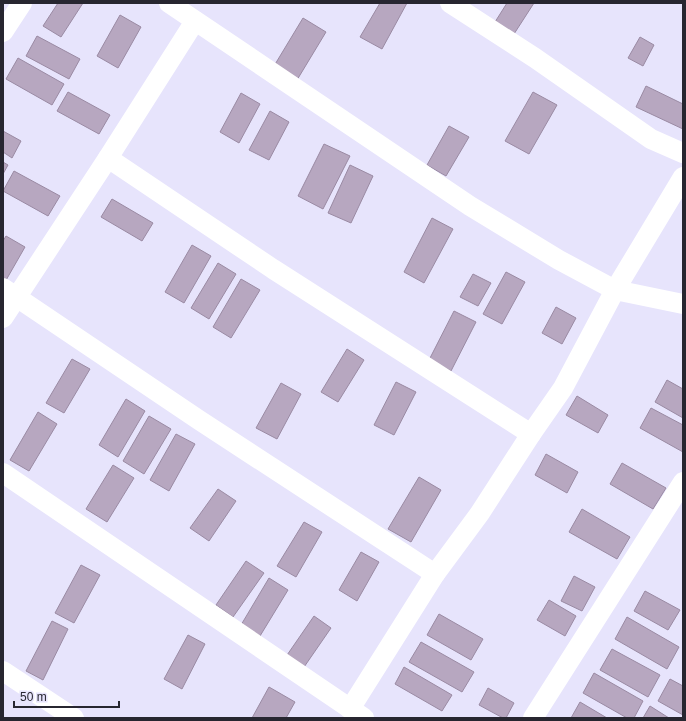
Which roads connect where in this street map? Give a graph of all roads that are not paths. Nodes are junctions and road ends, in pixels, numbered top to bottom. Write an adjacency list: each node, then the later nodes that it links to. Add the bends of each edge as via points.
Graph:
1 (22, 3): 5 (street)
2 (169, 3): 4 (street)
3 (450, 3): 6 (street, via 535,58 651,139)
4 (195, 21): 7 (street); 9 (street, via 470,206 559,260)
5 (3, 32)
6 (683, 153)
7 (108, 158): 10 (street); 13 (street)
8 (683, 177): 9 (street)
9 (615, 290): 11 (street); 13 (street, via 563,388)
10 (10, 292): 12 (street); 16 (street, via 199,420)
11 (683, 304)
12 (3, 318)
13 (531, 434): 16 (street, via 480,514)
14 (3, 473): 18 (street)
15 (683, 482): 20 (street)
16 (435, 574): 18 (street)
17 (3, 671): 19 (street)
18 (357, 714)
19 (74, 718)
20 (533, 718)

